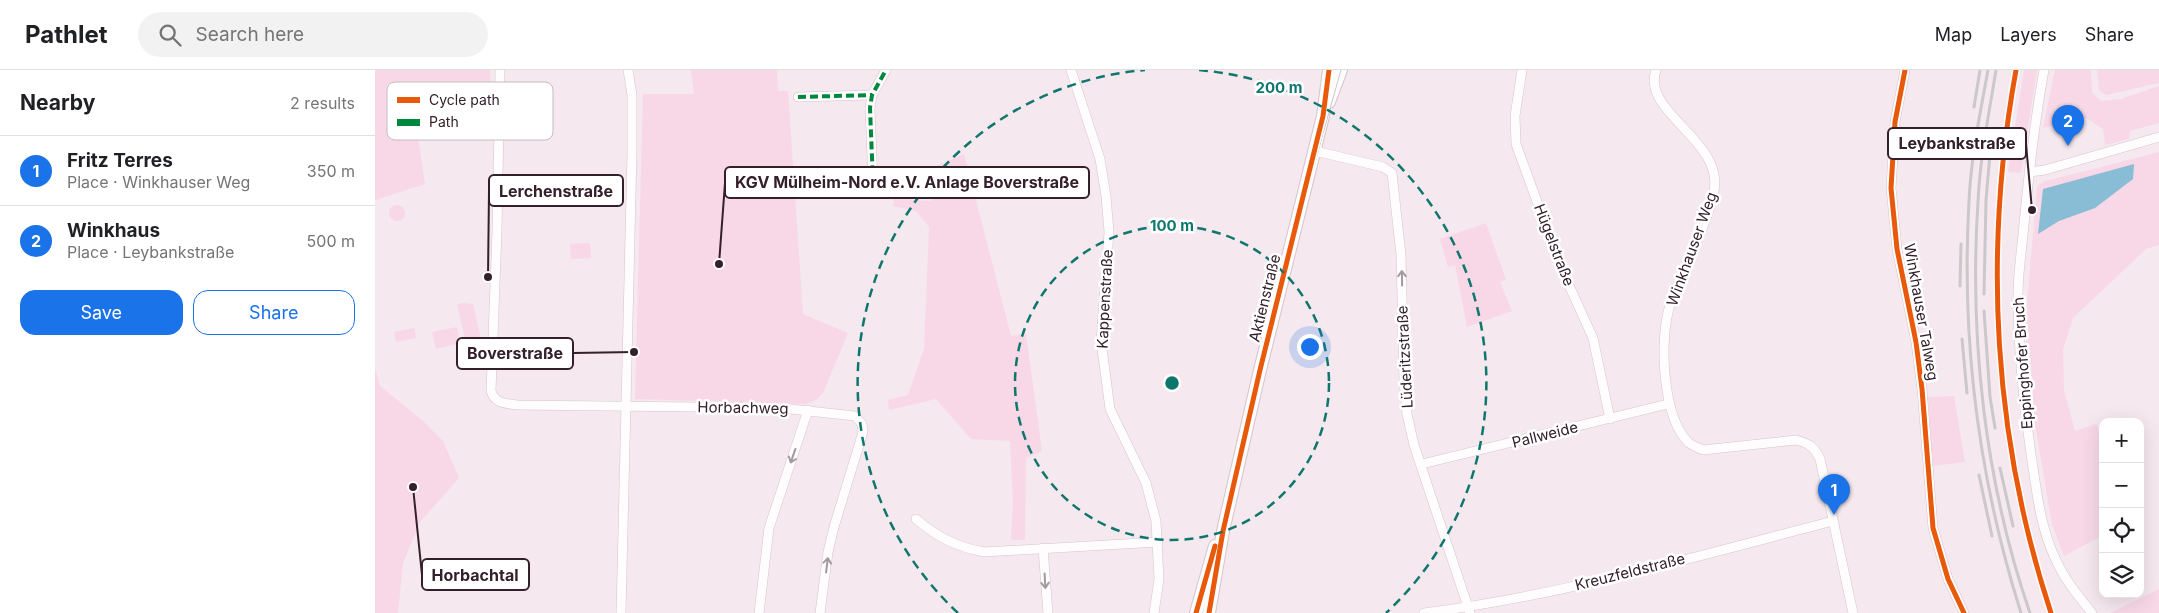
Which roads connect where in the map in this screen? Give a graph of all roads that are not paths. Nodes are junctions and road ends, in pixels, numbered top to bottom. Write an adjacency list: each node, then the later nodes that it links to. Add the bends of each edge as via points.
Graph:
1 (628, 70): 19 (street, via 632,95)
2 (886, 70): 10 (street)
3 (1071, 70): 26 (street, Kappenstraße, via 1100,159 1106,196 1108,242 1101,341 1110,409 1148,488)
4 (1329, 70): 12 (main road, Aktienstraße)
5 (1341, 70): 12 (main road, Aktienstraße)
6 (1522, 70): 21 (street, Hügelstraße, via 1515,116 1516,144 1562,270 1593,338)
7 (1656, 70): 18 (street, Winkhauser Weg, via 1659,100 1701,146 1715,175 1711,203 1670,306 1663,342)
8 (1905, 70): 38 (street, Winkhauser Talweg, via 1895,122 1891,188 1897,249 1923,389 1933,528 1946,572)
9 (2044, 70): 16 (street, Eppinghofer Bruch)
10 (872, 95): 11 (street); 17 (street, via 873,182)
11 (798, 97)
12 (1323, 116): 15 (main road, Aktienstraße)
13 (2159, 137): 16 (street)
14 (499, 140): 19 (street, Horbachweg, via 493,397 498,402 517,404)
15 (1315, 151): 22 (street, Lüderitzstraße, one-way to 15, via 1414,445 1405,403 1401,255 1390,170); 25 (main road, Aktienstraße)
16 (2029, 172): 39 (street, Eppinghofer Bruch, via 2018,294 2027,429 2038,500 2056,561)
17 (858, 185)
18 (1668, 404): 21 (street, Pallweide); 24 (street, Winkhauser Weg, via 1690,444 1703,450 1795,440 1809,444 1820,459)
19 (627, 406): 20 (street, Horbachweg); 29 (street)
20 (808, 410): 30 (street, one-way to 30, via 769,528); 31 (street, Horbachweg, one-way to 20, via 834,527 863,432 862,424 851,415)
21 (1609, 419): 22 (street, Pallweide)
22 (1422, 464): 28 (street, Lüderitzstraße)
23 (916, 519): 27 (street, via 933,533 969,549 984,552)
24 (1833, 521): 28 (street, Kreuzfeldstraße, via 1600,581); 37 (street, Winkhauser Weg)
25 (1223, 531): 34 (main road, Aktienstraße, via 1214,547); 35 (main road, Aktienstraße)
26 (1158, 542): 27 (street); 33 (street, Kappenstraße, via 1159,579)
27 (1043, 548): 32 (street, one-way to 32)
28 (1469, 610): 36 (street, Kreuzfeldstraße)
29 (621, 613)
30 (759, 613)
31 (820, 613)
32 (1047, 613)
33 (1154, 613)
34 (1196, 613)
35 (1209, 613)
36 (1424, 613)
37 (1853, 613)
38 (1964, 613)
39 (2092, 613)

